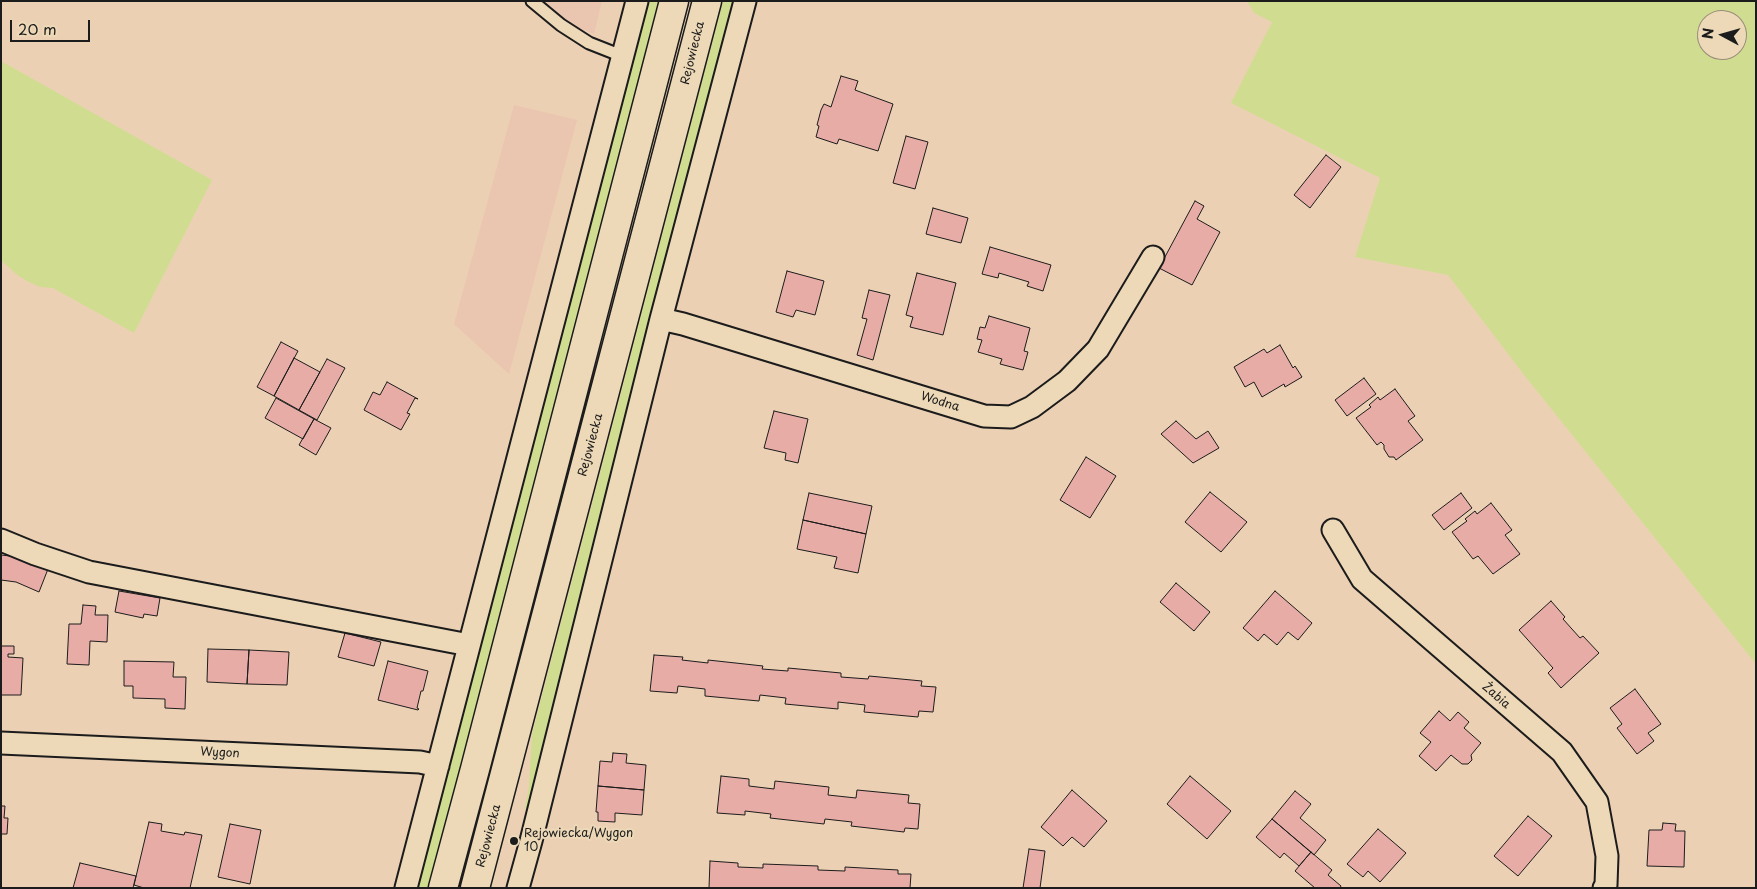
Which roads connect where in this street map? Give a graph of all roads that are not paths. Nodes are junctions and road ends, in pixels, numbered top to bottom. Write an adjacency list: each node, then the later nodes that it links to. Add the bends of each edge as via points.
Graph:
1 (532, 1): 6 (lane, via 589,43)
2 (637, 1): 6 (street)
3 (674, 1): 15 (highway)
4 (707, 1): 16 (highway, Rejowiecka)
5 (745, 1): 8 (street)
6 (622, 56): 11 (street)
7 (1153, 257): 8 (street, Wodna, via 1098,349 1067,381 1032,407 1011,417 984,416)
8 (661, 319): 17 (street)
9 (1333, 530): 18 (street, Żabia, via 1362,579 1562,752 1597,802 1608,856)
10 (1, 540): 11 (street, via 89,572)
11 (469, 644): 13 (street)
12 (1, 743): 13 (street, Wygon, via 420,762)
13 (438, 766): 14 (street)
14 (406, 888)
15 (443, 888)
16 (476, 888)
17 (518, 888)
18 (1604, 888)

